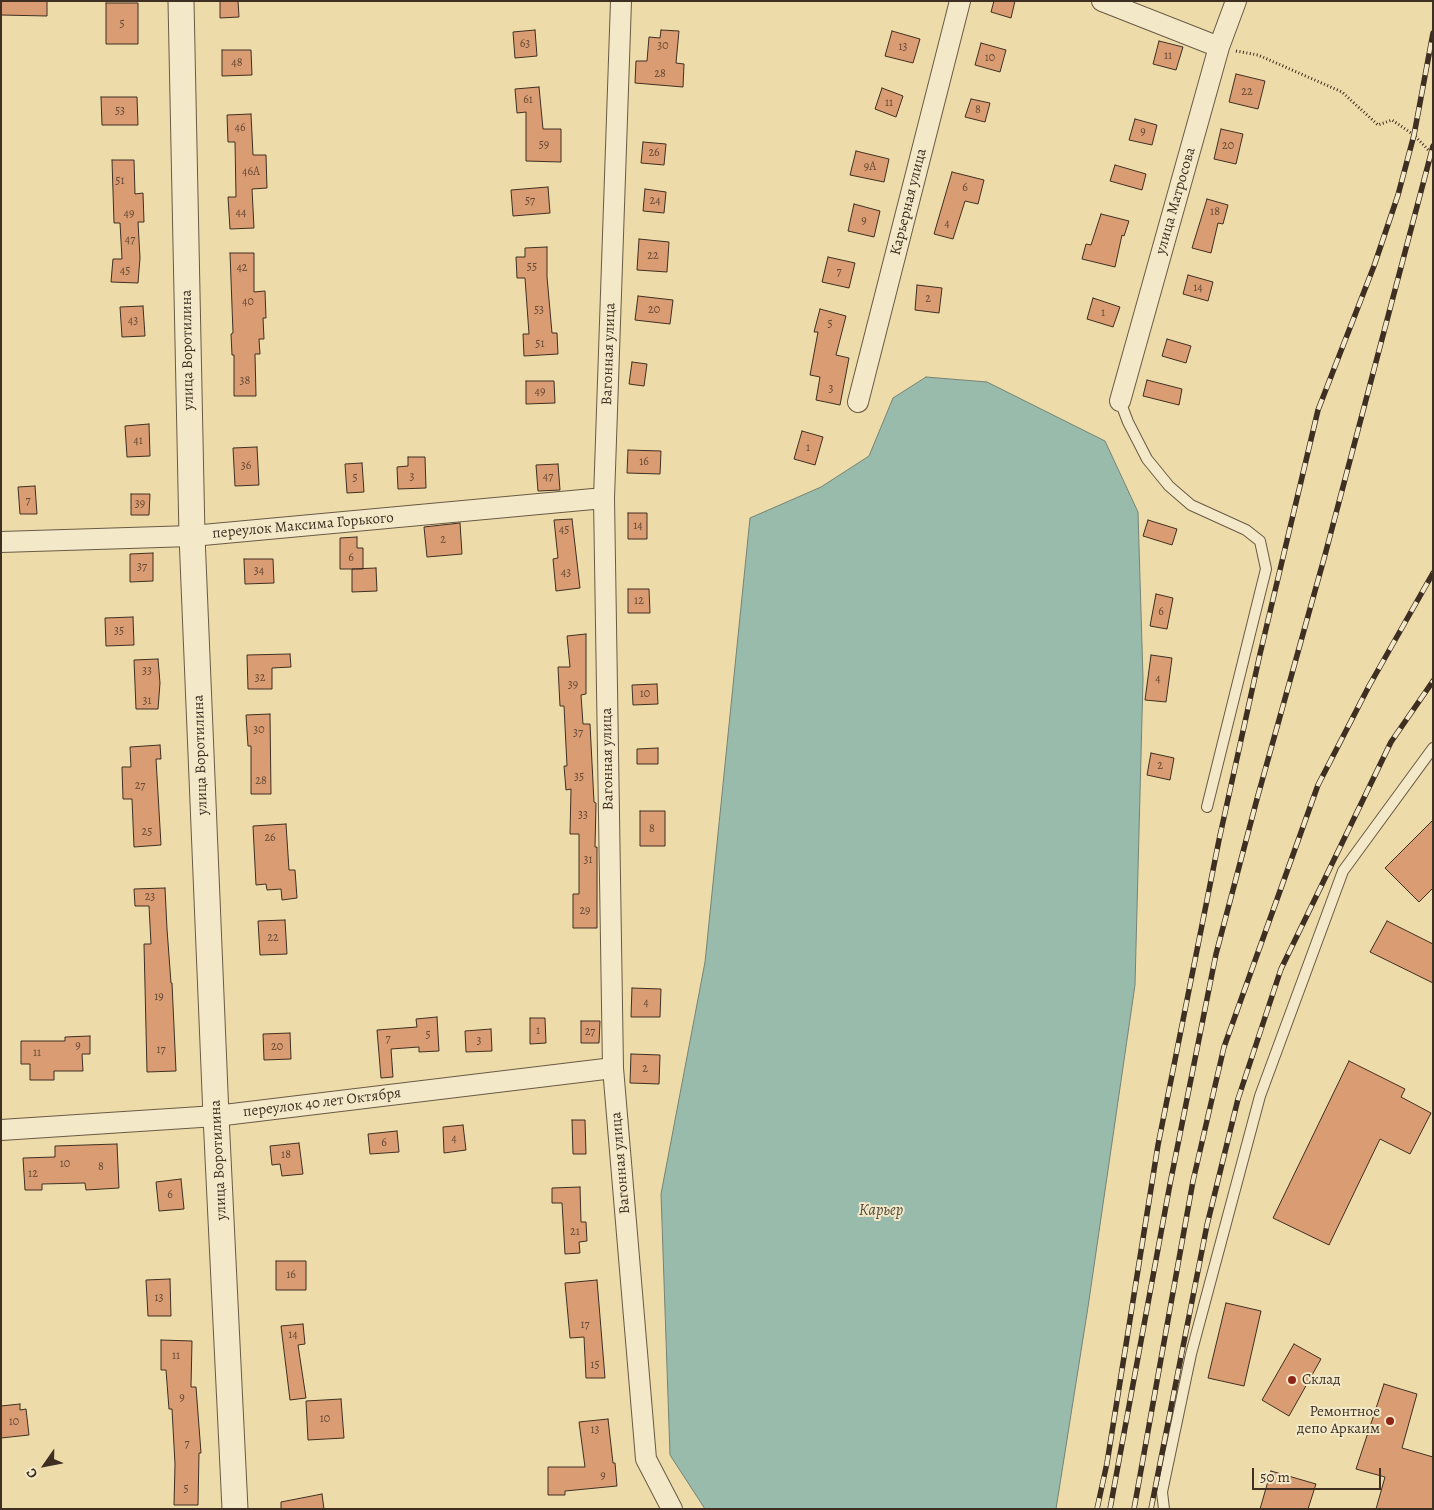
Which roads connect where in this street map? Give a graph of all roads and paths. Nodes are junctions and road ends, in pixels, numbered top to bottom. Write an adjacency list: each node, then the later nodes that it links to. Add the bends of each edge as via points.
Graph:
1 (182, 1): 11 (street, улица Воротилина)
2 (621, 1): 10 (street, Вагонная улица)
3 (960, 1): 9 (street, Карьерная улица)
4 (1102, 1): 6 (street)
5 (1236, 1): 6 (street, улица Матросова)
6 (1219, 47): 7 (path, via 1258,55 1342,92 1378,126 1392,120 1414,135); 8 (street, улица Матросова)
7 (1433, 155)
8 (1120, 401): 14 (lane, via 1147,459 1169,486 1191,506 1246,530 1260,541 1262,550 1266,569)
9 (858, 402)
10 (604, 498): 11 (street, переулок Максима Горького); 15 (street, Вагонная улица)
11 (192, 536): 12 (street, переулок Максима Горького); 16 (street, улица Воротилина)
12 (1, 542)
13 (1433, 748): 20 (lane, via 1343,870 1260,1096 1191,1354 1162,1492)
14 (1207, 807)
15 (613, 1068): 16 (street, переулок 40 лет Октября); 19 (street, Вагонная улица, via 646,1459)
16 (216, 1116): 17 (street, переулок 40 лет Октября); 18 (street, улица Воротилина)
17 (1, 1130)
18 (235, 1509)
19 (672, 1509)
20 (1164, 1509)

